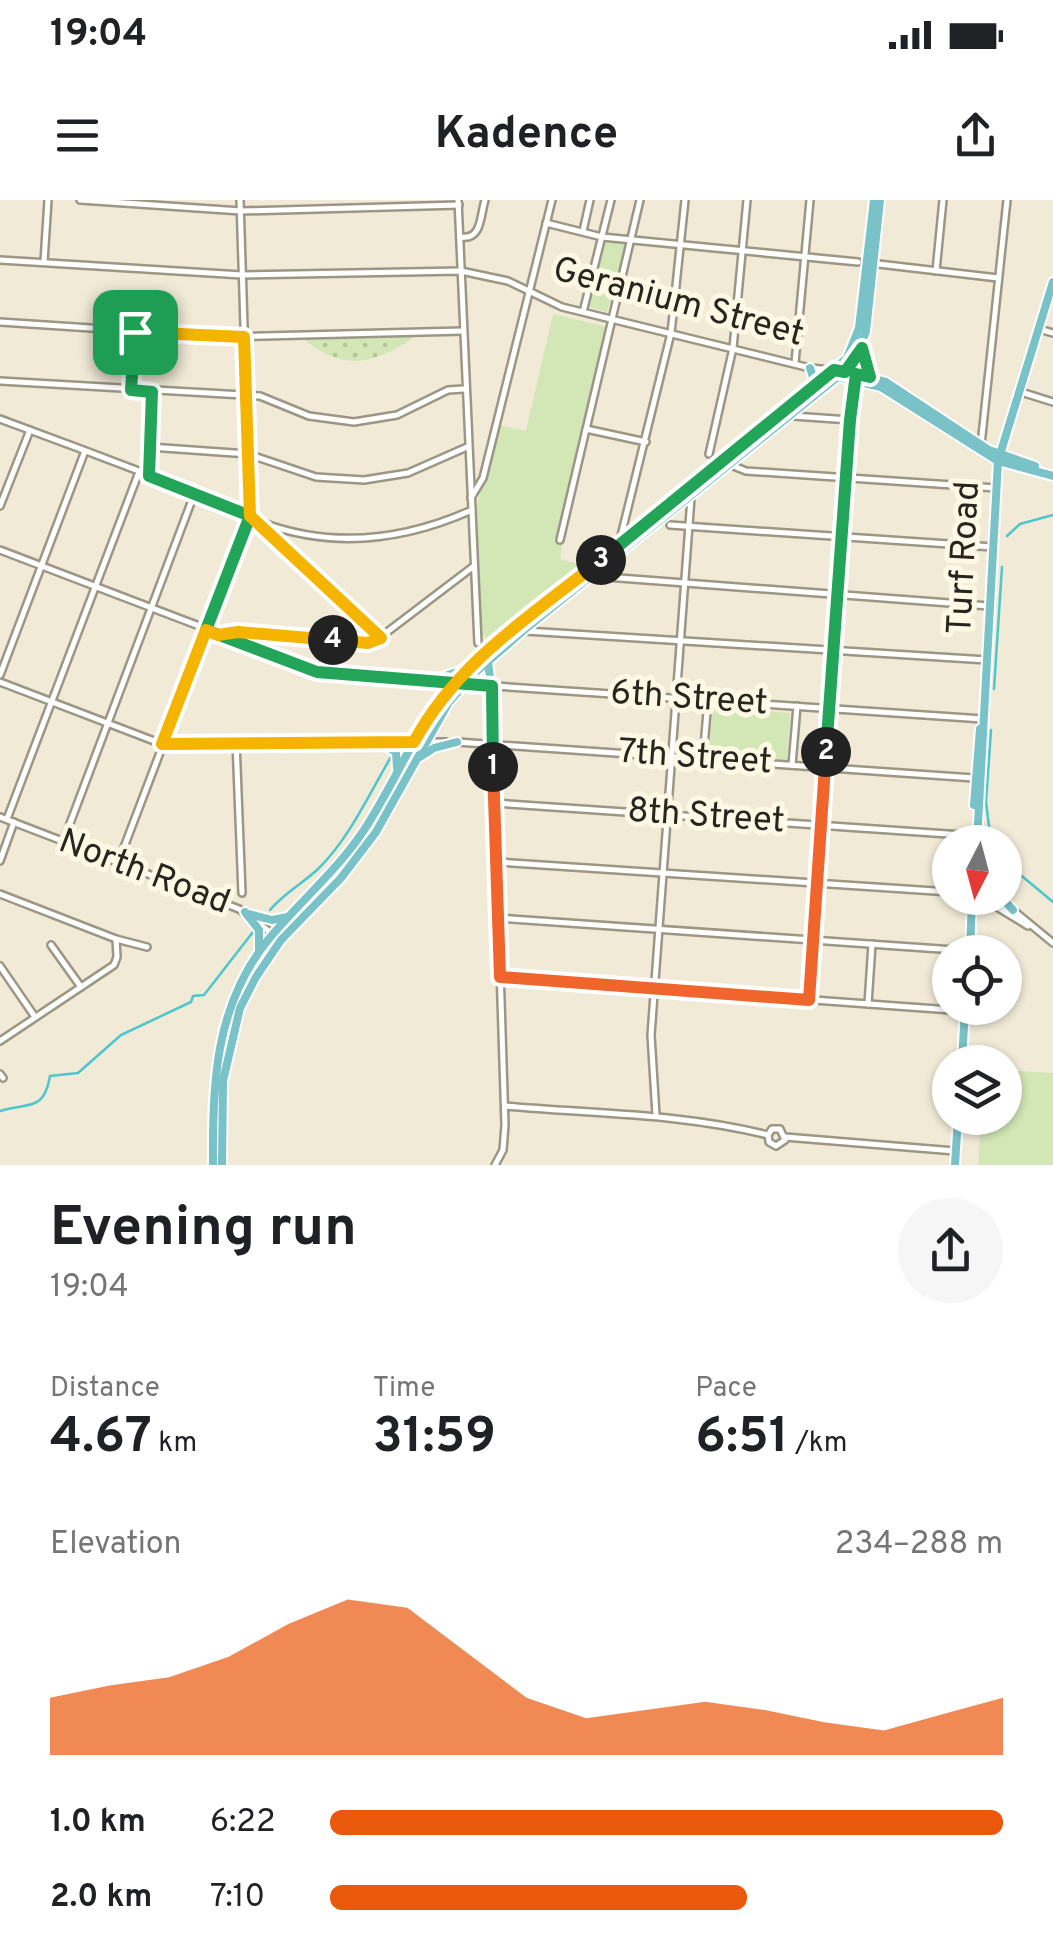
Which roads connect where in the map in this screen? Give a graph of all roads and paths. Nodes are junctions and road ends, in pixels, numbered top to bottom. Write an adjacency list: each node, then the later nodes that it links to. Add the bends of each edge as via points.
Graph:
1 (48, 200): 26 (street)
2 (80, 200): 16 (street)
3 (240, 200): 16 (street)
4 (485, 200): 20 (street, via 477,234)
5 (552, 200): 17 (street)
6 (590, 200): 18 (street)
7 (611, 200): 19 (street)
8 (640, 200): 21 (street)
9 (685, 200): 22 (street)
10 (747, 200): 23 (street)
11 (810, 200): 24 (street)
12 (877, 200): 27 (main road)
13 (943, 200): 29 (street)
14 (1007, 200): 31 (street)
15 (458, 202): 16 (street); 20 (street)
16 (241, 211): 30 (street)
17 (546, 223): 18 (street); 33 (street)
18 (583, 232): 19 (street)
19 (602, 236): 21 (street); 34 (street)
20 (460, 237): 28 (street)
21 (632, 239): 22 (street); 35 (street)
22 (681, 244): 23 (street); 40 (street)
23 (742, 250): 24 (street); 43 (street)
24 (804, 256): 27 (street); 45 (street)
25 (0, 260): 26 (street, Geranium Street)
26 (44, 262): 30 (street, Geranium Street)
27 (866, 263): 29 (street); 44 (main road); 47 (main road, via 857,340)
28 (461, 270): 30 (street, Geranium Street); 33 (street, Geranium Street); 38 (street)
29 (936, 271): 31 (street)
30 (242, 275): 42 (street)
31 (998, 278): 64 (street)
32 (1053, 282): 37 (main road, Turf Road)
33 (530, 292): 34 (street, Geranium Street); 79 (street, via 483,478)
34 (582, 312): 35 (street, Geranium Street)
35 (612, 320): 40 (street, Geranium Street); 61 (street)
36 (0, 322): 39 (street)
37 (1040, 329): 41 (street); 55 (main road, Turf Road)
38 (463, 331): 42 (street); 51 (street)
39 (135, 332): 42 (street); 52 (street)
40 (671, 333): 43 (street, Geranium Street); 63 (street)
41 (1053, 334)
42 (244, 337): 56 (street)
43 (733, 348): 45 (street, Geranium Street); 69 (street)
44 (862, 348): 47 (main road); 48 (main road)
45 (795, 364): 46 (street, Geranium Street)
46 (810, 368): 47 (street, Geranium Street); 54 (main road)
47 (834, 373): 49 (main road, Geranium Street); 54 (main road); 58 (main road)
48 (870, 377): 49 (main road, Geranium Street); 64 (main road, Geranium Street)
49 (856, 378): 60 (street); 70 (main road, Geranium Street)
50 (0, 381): 52 (street)
51 (464, 388): 56 (street, via 397,416 354,422); 66 (street)
52 (131, 390): 53 (street)
53 (152, 392): 56 (street); 65 (street)
54 (809, 392): 71 (main road)
55 (1021, 392): 57 (street); 70 (main road, Turf Road)
56 (246, 396): 68 (street)
57 (1053, 402)
58 (791, 416): 60 (street); 71 (main road)
59 (0, 418): 62 (street)
60 (850, 420): 75 (street)
61 (586, 428): 63 (street); 86 (street)
62 (30, 430): 67 (street); 80 (street)
63 (646, 442): 87 (street)
64 (981, 444): 70 (main road, Geranium Street)
65 (150, 447): 68 (street); 74 (street)
66 (467, 448): 68 (street, via 426,467 364,480 316,477); 79 (street)
67 (86, 451): 72 (street); 91 (street)
68 (248, 454): 82 (street)
69 (709, 454)
70 (999, 458): 73 (main road); 76 (main road, Turf Road)
71 (727, 464): 75 (street); 78 (main road); 87 (main road)
72 (140, 472): 74 (street); 94 (street)
73 (1053, 474)
74 (149, 476): 77 (street)
75 (845, 478): 76 (street); 85 (street)
76 (996, 488): 88 (main road, Turf Road)
77 (195, 492): 82 (street); 97 (street)
78 (692, 495): 84 (street); 92 (main road)
79 (470, 498): 81 (street)
80 (0, 506)
81 (472, 510): 82 (street, via 430,528 360,538 311,536); 90 (street)
82 (252, 518): 98 (street); 101 (street)
83 (670, 525): 84 (street)
84 (688, 526): 85 (street); 93 (street)
85 (841, 535): 88 (street); 95 (street)
86 (560, 540)
87 (618, 546): 92 (main road)
88 (994, 548): 96 (main road, Turf Road)
89 (0, 550): 91 (street, 6th Street)
90 (476, 565): 101 (street); 103 (street)
91 (41, 566): 94 (street, 6th Street); 108 (street)
92 (590, 573): 93 (street); 99 (main road); 107 (main road)
93 (684, 585): 95 (street); 102 (street)
94 (96, 586): 97 (street, 6th Street); 115 (street)
95 (837, 594): 96 (street); 104 (street)
96 (989, 606): 105 (main road, Turf Road)
97 (152, 608): 98 (street, 6th Street); 119 (street)
98 (206, 630): 100 (street, 6th Street); 125 (street)
99 (523, 631): 102 (street); 106 (main road)
100 (218, 635): 101 (street, via 368,643); 109 (street, 6th Street, via 317,672)
101 (381, 638)
102 (680, 641): 104 (street); 113 (street)
103 (478, 643)
104 (833, 650): 105 (street); 117 (street)
105 (987, 660): 118 (main road, Turf Road)
106 (488, 662): 111 (main road); 112 (main road)
107 (466, 668): 109 (main road); 110 (main road)
108 (0, 678): 115 (street)
109 (414, 680): 110 (street, 6th Street)
110 (452, 684): 111 (street, 6th Street); 121 (main road)
111 (464, 684): 112 (street, 6th Street); 122 (main road)
112 (492, 686): 113 (street, 6th Street); 126 (street)
113 (676, 698): 114 (street, 6th Street); 127 (street)
114 (708, 700): 116 (street, 6th Street); 128 (street)
115 (52, 703): 119 (street); 136 (street)
116 (796, 706): 117 (street, 6th Street); 130 (street)
117 (829, 708): 118 (street, 6th Street); 131 (street)
118 (983, 719): 133 (main road, Turf Road)
119 (107, 723): 125 (street); 140 (street)
120 (236, 742): 124 (street, 7th Street); 125 (street, 7th Street); 147 (street)
121 (414, 742): 122 (street, 7th Street); 124 (street, 7th Street); 132 (main road)
122 (425, 742): 123 (street, 7th Street); 129 (main road)
123 (457, 742): 126 (street, 7th Street); 129 (main road)
124 (380, 743): 132 (main road, via 396,752)
125 (162, 744): 143 (street)
126 (492, 744): 127 (street, 7th Street); 134 (street)
127 (671, 757): 128 (street, 7th Street); 135 (street)
128 (703, 759): 130 (street, 7th Street)
129 (414, 762): 156 (main road, via 360,854)
130 (792, 765): 131 (street, 7th Street)
131 (825, 767): 133 (street, 7th Street); 137 (street)
132 (397, 773): 152 (main road, via 357,841)
133 (979, 778): 138 (main road, Turf Road)
134 (494, 802): 135 (street, 8th Street); 142 (street)
135 (667, 814): 137 (street, 8th Street); 144 (street)
136 (7, 819): 140 (street, North Road); 141 (street)
137 (821, 825): 139 (street, 8th Street); 145 (street)
138 (975, 825)
139 (932, 835)
140 (62, 842): 143 (street, North Road)
141 (0, 861)
142 (498, 862): 144 (street); 153 (street)
143 (118, 864): 149 (street, North Road)
144 (663, 873): 145 (street); 154 (street)
145 (817, 883): 146 (street); 158 (street)
146 (932, 891)
147 (242, 893)
148 (0, 894): 157 (street)
149 (247, 913): 152 (main road); 156 (street, North Road); 164 (main road, via 259,933)
150 (1008, 915): 155 (street)
151 (1018, 915): 155 (street)
152 (289, 917): 156 (main road)
153 (498, 918): 154 (street); 166 (street)
154 (659, 930): 158 (street); 168 (street)
155 (1035, 930): 159 (street)
156 (277, 937): 164 (main road); 181 (main road, via 232,1033 223,1081)
157 (116, 939): 162 (street); 167 (street, via 114,966)
158 (813, 940): 160 (street); 169 (street)
159 (1053, 943)
160 (872, 944): 163 (street); 170 (street)
161 (52, 945): 167 (street)
162 (147, 947)
163 (932, 949)
164 (258, 954): 180 (main road, via 230,1008 217,1056)
165 (0, 966): 172 (street)
166 (500, 977): 168 (street); 174 (street)
167 (81, 987): 172 (street)
168 (654, 988): 169 (street); 175 (street)
169 (809, 1000): 170 (street)
170 (868, 1004): 171 (street)
171 (932, 1007)
172 (36, 1018): 173 (street)
173 (0, 1041)
174 (505, 1106): 175 (street); 182 (street, via 505,1142)
175 (656, 1116): 176 (street)
176 (768, 1135): 178 (street, via 777,1128); 178 (street, via 776,1146)
177 (956, 1135): 179 (main road)
178 (786, 1137): 179 (street)
179 (955, 1151): 183 (main road)
180 (212, 1165)
181 (222, 1165)
182 (494, 1165)
183 (954, 1165)

